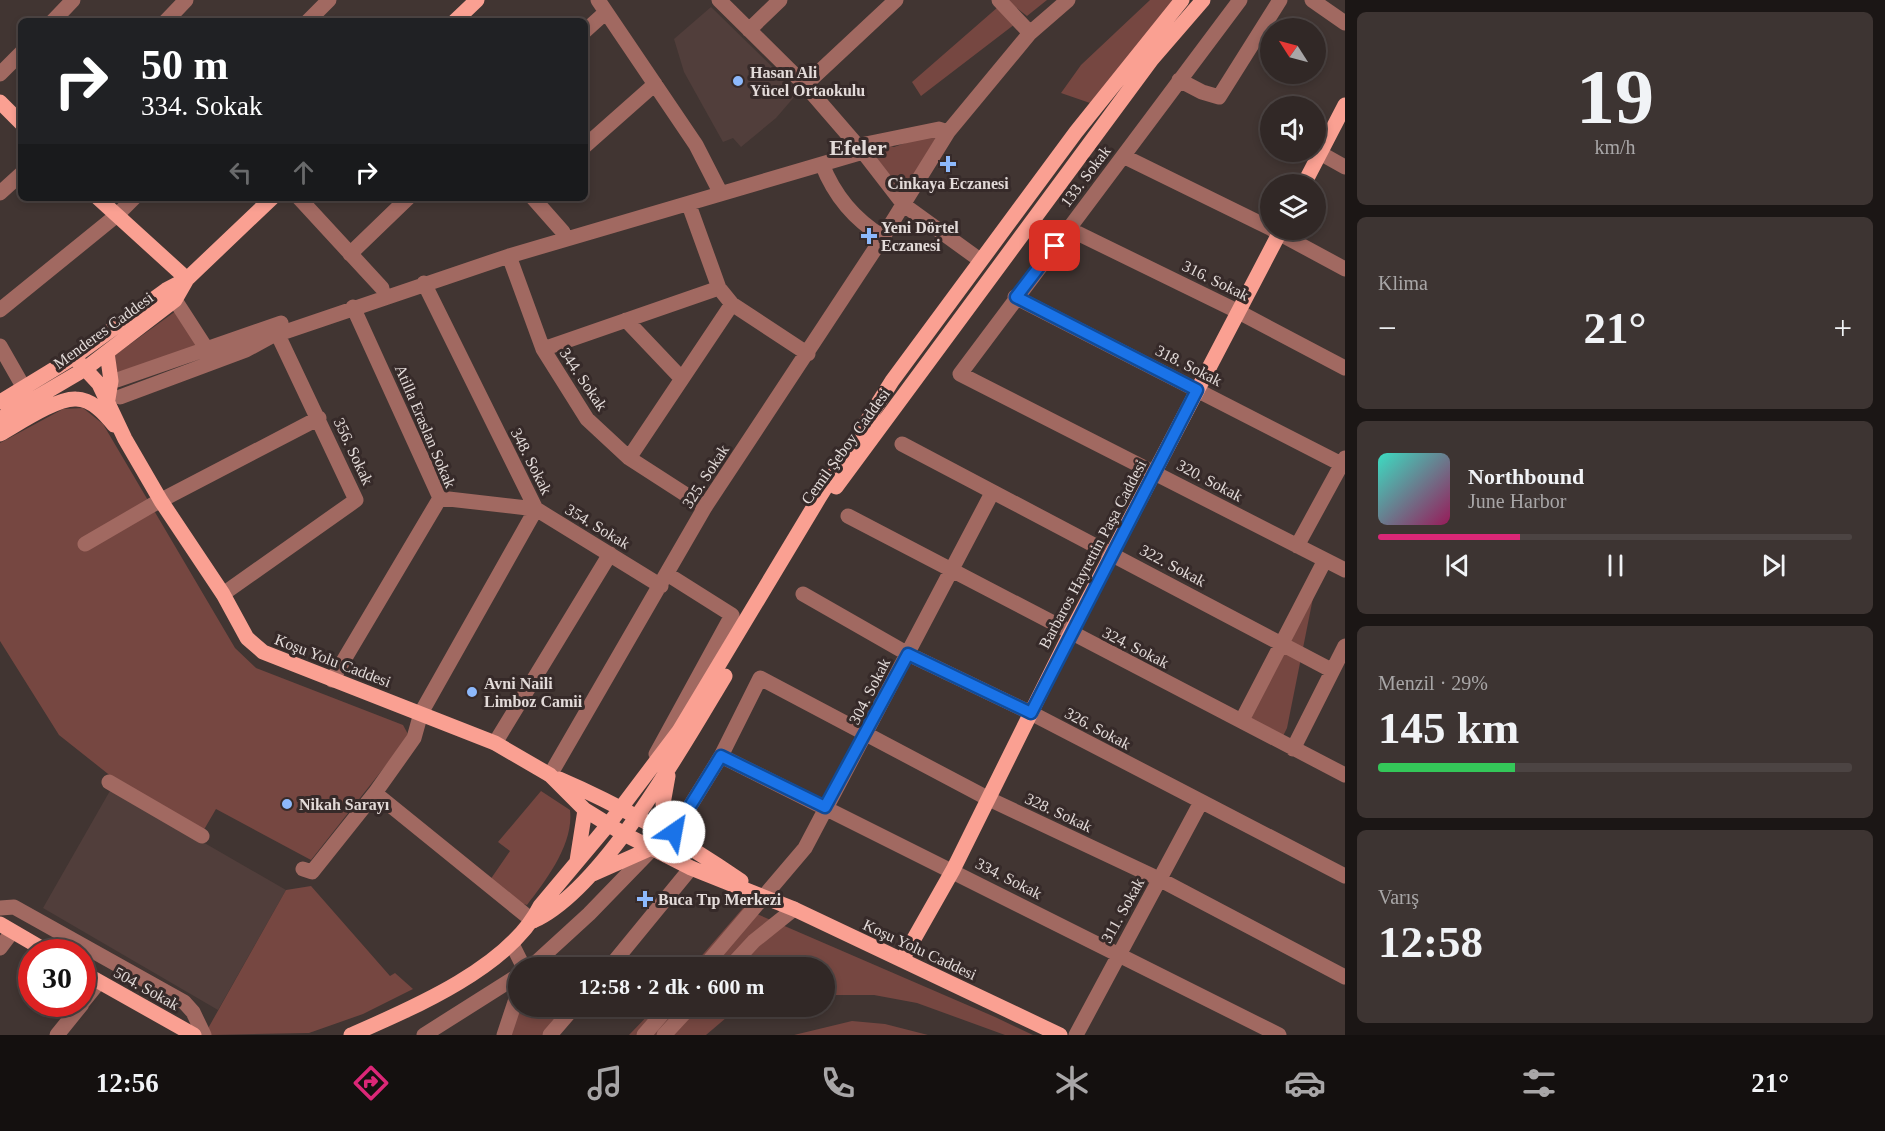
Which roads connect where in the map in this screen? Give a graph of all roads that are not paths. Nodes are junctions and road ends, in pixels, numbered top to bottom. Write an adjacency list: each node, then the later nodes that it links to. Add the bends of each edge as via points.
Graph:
1 (73, 0): 16 (street)
2 (186, 0): 17 (street)
3 (329, 0): 18 (street)
4 (477, 0): 19 (main road)
5 (719, 0): 22 (street)
6 (780, 0): 22 (street)
7 (896, 0): 28 (street)
8 (999, 0): 23 (street)
9 (1068, 0): 23 (street, 325. Sokak)
10 (1182, 0): 60 (main road, Cemil Şeboy Caddesi)
11 (1203, 0): 126 (main road, Cemil Şeboy Caddesi, via 1152,59 824,504)
12 (1240, 0): 26 (street, 133. Sokak)
13 (1280, 0): 26 (street, via 1219,97)
14 (1312, 0): 20 (street)
15 (602, 6): 21 (street); 27 (street)
16 (55, 18)
17 (169, 18)
18 (311, 18)
19 (459, 18)
20 (1345, 23)
21 (588, 27)
22 (749, 30): 28 (street)
23 (1030, 33): 32 (street, 325. Sokak)
24 (18, 56): 25 (street)
25 (0, 74)
26 (1179, 80): 36 (street, 133. Sokak)
27 (655, 84): 34 (street); 41 (street, via 696,145)
28 (805, 85): 35 (street)
29 (0, 102): 31 (main road)
30 (1345, 105): 33 (main road)
31 (18, 120)
32 (948, 132): 35 (street, via 939,129); 50 (street, 325. Sokak)
33 (1326, 141)
34 (588, 143)
35 (860, 148): 38 (street); 41 (street); 50 (street)
36 (1123, 156): 52 (street); 53 (street, 133. Sokak)
37 (1326, 156): 39 (street)
38 (822, 164): 49 (street); 55 (street, via 843,202 869,229)
39 (1345, 167)
40 (18, 177): 42 (street)
41 (718, 188): 54 (street)
42 (0, 193)
43 (102, 201): 51 (main road)
44 (131, 201): 51 (street)
45 (269, 201): 62 (main road, Menderes Caddesi)
46 (302, 201): 58 (street)
47 (405, 201): 58 (street)
48 (536, 201): 54 (street)
49 (689, 205): 59 (street); 65 (street)
50 (904, 205): 55 (street, 325. Sokak); 60 (street)
51 (117, 215): 62 (main road); 70 (street)
52 (1260, 222)
53 (1068, 229): 66 (street, 133. Sokak); 71 (street, 316. Sokak)
54 (563, 232): 64 (street)
55 (883, 237): 78 (street, 325. Sokak)
56 (1271, 240): 71 (main road, Barbaros Hayrettin Paşa Caddesi)
57 (1294, 240): 61 (street)
58 (350, 254): 64 (street)
59 (509, 256): 63 (street); 76 (street, 344. Sokak)
60 (980, 260): 129 (main road, Cemil Şeboy Caddesi, via 892,381 679,731)
61 (1345, 269)
62 (188, 279): 67 (main road, Menderes Caddesi); 79 (main road, Menderes Caddesi, via 166,290)
63 (424, 283): 69 (street); 101 (street, 348. Sokak)
64 (382, 288): 75 (street)
65 (719, 288): 68 (street); 72 (street)
66 (1016, 297): 82 (street, 133. Sokak); 86 (street, 318. Sokak)
67 (175, 300): 75 (street); 77 (main road, Menderes Caddesi)
68 (732, 304): 78 (street); 83 (street)
69 (353, 307): 73 (street); 98 (street, Atilla Eraslan Sokak)
70 (0, 310)
71 (1237, 310): 80 (street, 316. Sokak); 86 (main road, Barbaros Hayrettin Paşa Caddesi)
72 (626, 320): 76 (street); 83 (street)
73 (278, 335): 87 (street); 89 (street, 356. Sokak)
74 (0, 346): 85 (street)
75 (206, 348): 84 (street)
76 (543, 349): 94 (street, 344. Sokak, via 588,420)
77 (107, 352): 81 (main road, Menderes Caddesi); 87 (main road)
78 (808, 354): 100 (street, 325. Sokak)
79 (74, 357): 81 (main road); 85 (main road, Menderes Caddesi)
80 (1345, 368)
81 (85, 369): 87 (main road); 90 (main road, Menderes Caddesi)
82 (960, 374): 96 (street, 320. Sokak)
83 (682, 379): 94 (street)
84 (117, 380)
85 (24, 388): 88 (main road, Menderes Caddesi)
86 (1197, 390): 95 (street, 318. Sokak); 96 (main road, Barbaros Hayrettin Paşa Caddesi)
87 (114, 398): 92 (main road, Koşu Yolu Caddesi)
88 (0, 402)
89 (319, 418): 99 (street); 111 (street, 356. Sokak, via 356,500)
90 (0, 419)
91 (0, 434): 92 (main road, via 76,398 92,403)
92 (125, 439): 99 (main road, Koşu Yolu Caddesi)
93 (902, 444): 97 (street, 322. Sokak)
94 (629, 458): 100 (street, 344. Sokak)
95 (1344, 463): 104 (street)
96 (1155, 472): 104 (street, 320. Sokak); 106 (main road, Barbaros Hayrettin Paşa Caddesi)
97 (992, 493): 106 (street, 322. Sokak); 108 (street, 304. Sokak)
98 (440, 498): 101 (street, 354. Sokak); 118 (street, Atilla Eraslan Sokak)
99 (161, 501): 103 (street); 111 (main road, Koşu Yolu Caddesi)
100 (705, 507): 110 (street, 325. Sokak)
101 (536, 509): 105 (street, 354. Sokak); 119 (street, 348. Sokak)
102 (848, 516): 108 (street, 324. Sokak)
103 (85, 544)
104 (1297, 546): 107 (street, 320. Sokak)
105 (610, 554): 110 (street, 354. Sokak); 123 (street)
106 (1113, 554): 113 (main road, Barbaros Hayrettin Paşa Caddesi); 114 (street, 322. Sokak)
107 (1325, 560): 109 (street, 320. Sokak); 114 (street)
108 (952, 570): 113 (street, 324. Sokak); 116 (street, 304. Sokak)
109 (1345, 570)
110 (664, 580): 127 (street, 325. Sokak); 129 (street, 354. Sokak, via 732,615)
111 (223, 594): 118 (main road, Koşu Yolu Caddesi, via 247,638 263,652)
112 (803, 594): 116 (street, 326. Sokak)
113 (1070, 634): 120 (main road, Barbaros Hayrettin Paşa Caddesi); 121 (street, 324. Sokak)
114 (1283, 643): 117 (street, 322. Sokak); 121 (street)
115 (1345, 646): 117 (street)
116 (908, 654): 120 (street, 326. Sokak); 122 (street, 304. Sokak)
117 (1331, 670): 124 (street)
118 (332, 680): 119 (main road, Koşu Yolu Caddesi)
119 (421, 713): 123 (main road, Koşu Yolu Caddesi); 131 (street, 348. Sokak, via 414,738)
120 (1031, 713): 132 (main road, Barbaros Hayrettin Paşa Caddesi); 133 (street, 326. Sokak)
121 (1242, 720): 124 (street, 324. Sokak)
122 (866, 736): 125 (street, 328. Sokak, via 760,678); 132 (street, 328. Sokak); 134 (street, 304. Sokak)
123 (495, 743): 127 (main road, Koşu Yolu Caddesi)
124 (1293, 749): 128 (street, 324. Sokak)
125 (721, 756): 134 (street, 334. Sokak); 141 (street)
126 (668, 771): 137 (main road, Cemil Şeboy Caddesi); 141 (main road, via 663,804)
127 (550, 775): 135 (main road, Koşu Yolu Caddesi); 136 (main road, Koşu Yolu Caddesi)
128 (1345, 775)
129 (643, 777): 135 (main road, Cemil Şeboy Caddesi)
130 (109, 782): 140 (street)
131 (375, 793): 144 (street, 348. Sokak, via 312,872); 153 (street)
132 (989, 799): 146 (main road, Barbaros Hayrettin Paşa Caddesi); 149 (street, 328. Sokak)
133 (1201, 802): 148 (street, 326. Sokak); 149 (street, 311. Sokak)
134 (825, 807): 146 (street, 334. Sokak); 150 (street, 304. Sokak, via 805,848)
135 (621, 809): 137 (main road, Koşu Yolu Caddesi); 138 (main road, Cemil Şeboy Caddesi)
136 (585, 810): 138 (main road, Koşu Yolu Caddesi); 143 (main road)
137 (635, 818): 139 (main road, Cemil Şeboy Caddesi); 141 (main road, Koşu Yolu Caddesi)
138 (608, 825): 139 (main road, Koşu Yolu Caddesi); 143 (main road, Cemil Şeboy Caddesi)
139 (624, 834): 142 (main road, Koşu Yolu Caddesi); 147 (main road, Cemil Şeboy Caddesi)
140 (202, 836)
141 (676, 837): 150 (main road, Koşu Yolu Caddesi)
142 (654, 847): 145 (main road, Koşu Yolu Caddesi); 147 (main road); 160 (street)
143 (576, 864): 153 (main road, Cemil Şeboy Caddesi, via 540,906)
144 (303, 868)
145 (691, 868): 150 (main road, Koşu Yolu Caddesi); 161 (street)
146 (952, 870): 158 (street, 334. Sokak); 164 (main road, Barbaros Hayrettin Paşa Caddesi)
147 (588, 876): 153 (main road, Cemil Şeboy Caddesi, via 550,914)
148 (1345, 876)
149 (1159, 879): 158 (street, 311. Sokak); 165 (street, 328. Sokak)
150 (765, 897): 152 (main road, Koşu Yolu Caddesi); 162 (street, 304. Sokak)
151 (0, 908): 177 (street, via 14,907 184,1002)
152 (794, 909): 163 (street); 164 (main road, Koşu Yolu Caddesi)
153 (533, 921): 156 (main road, Cemil Şeboy Caddesi)
154 (6, 928): 155 (main road); 157 (street)
155 (25, 939)
156 (512, 944): 159 (street); 178 (main road, Cemil Şeboy Caddesi, via 449,987)
157 (0, 948)
158 (1118, 954): 185 (street, 311. Sokak); 186 (street, 334. Sokak)
159 (518, 957)
160 (542, 957)
161 (618, 957)
162 (713, 957)
163 (740, 957)
164 (902, 960): 184 (main road, Koşu Yolu Caddesi)
165 (1345, 976)
166 (96, 980): 167 (main road, 504. Sokak)
167 (99, 982): 169 (street); 176 (main road, 504. Sokak)
168 (508, 982): 179 (street)
169 (96, 986)
170 (71, 1017): 175 (street)
171 (510, 1017): 180 (street)
172 (566, 1017): 181 (street)
173 (660, 1017): 182 (street)
174 (681, 1017): 183 (street)
175 (57, 1035)
176 (194, 1035)
177 (204, 1035)
178 (351, 1035)
179 (424, 1035)
180 (504, 1035)
181 (550, 1035)
182 (644, 1035)
183 (664, 1035)
184 (1059, 1035)
185 (1076, 1035)
186 (1279, 1035)

